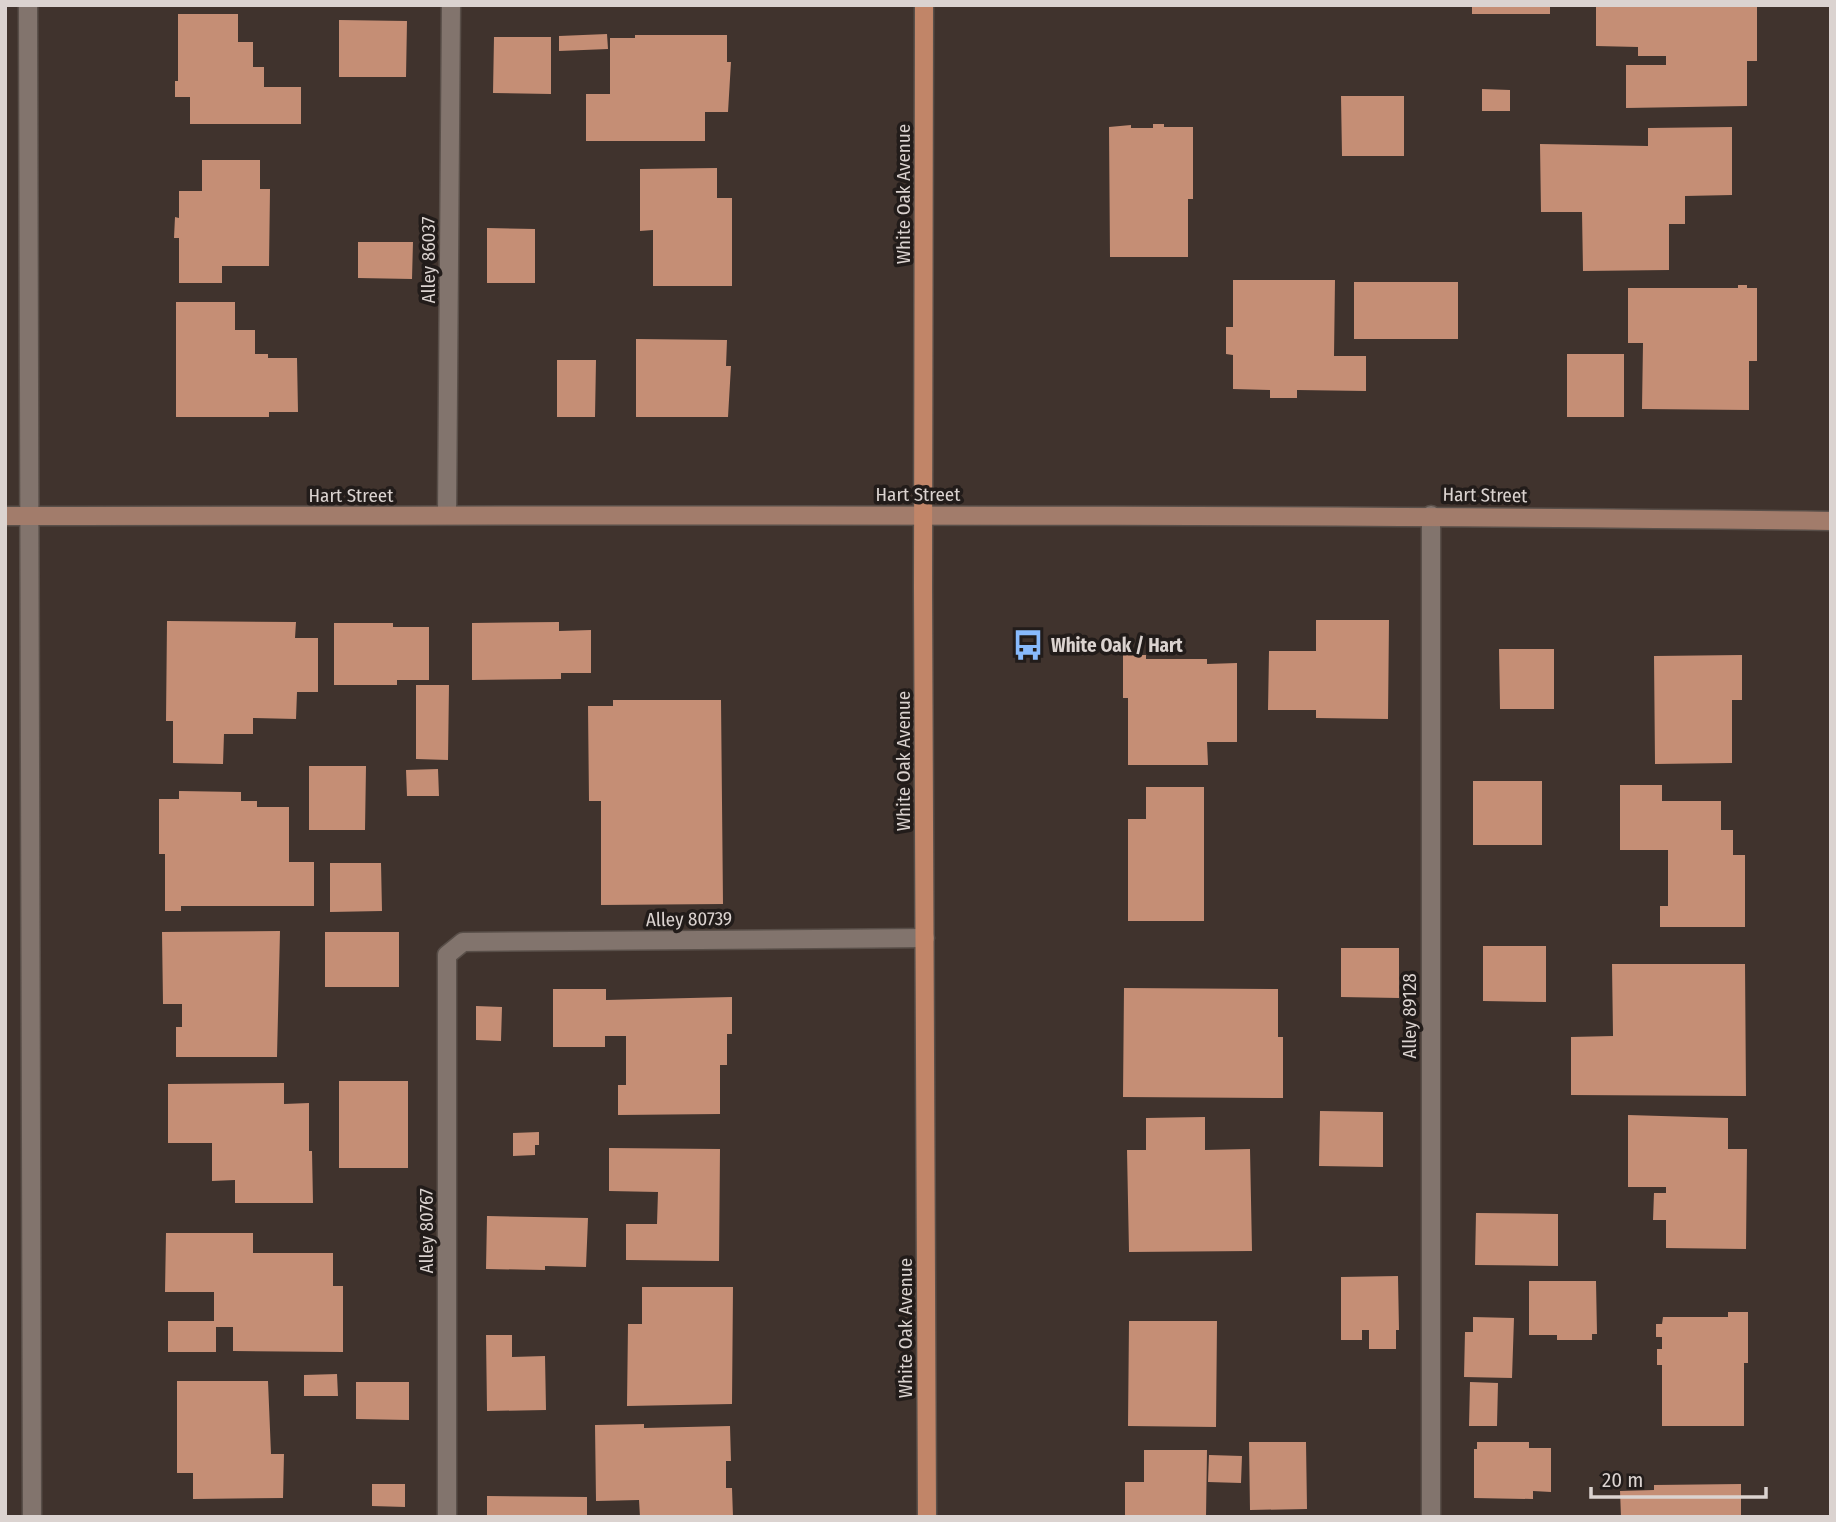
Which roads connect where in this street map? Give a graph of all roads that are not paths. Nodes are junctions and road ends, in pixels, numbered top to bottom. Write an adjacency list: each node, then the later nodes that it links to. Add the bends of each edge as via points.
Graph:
1 (28, 5): 5 (street)
2 (451, 5): 6 (street, Alley 86037)
3 (924, 5): 7 (main road, White Oak Avenue)
4 (5, 516): 5 (street, Hart Street)
5 (30, 516): 6 (street, Hart Street); 12 (street)
6 (447, 516): 7 (street, Hart Street)
7 (924, 516): 8 (street, Hart Street); 10 (main road, White Oak Avenue)
8 (1431, 516): 9 (street, Hart Street); 15 (street, Alley 89128)
9 (1831, 521)
10 (925, 937): 11 (street, Alley 80739, via 463,942); 14 (main road, White Oak Avenue)
11 (455, 949): 13 (street, Alley 80767, via 447,955)
12 (32, 1517)
13 (447, 1517)
14 (927, 1517)
15 (1431, 1517)

